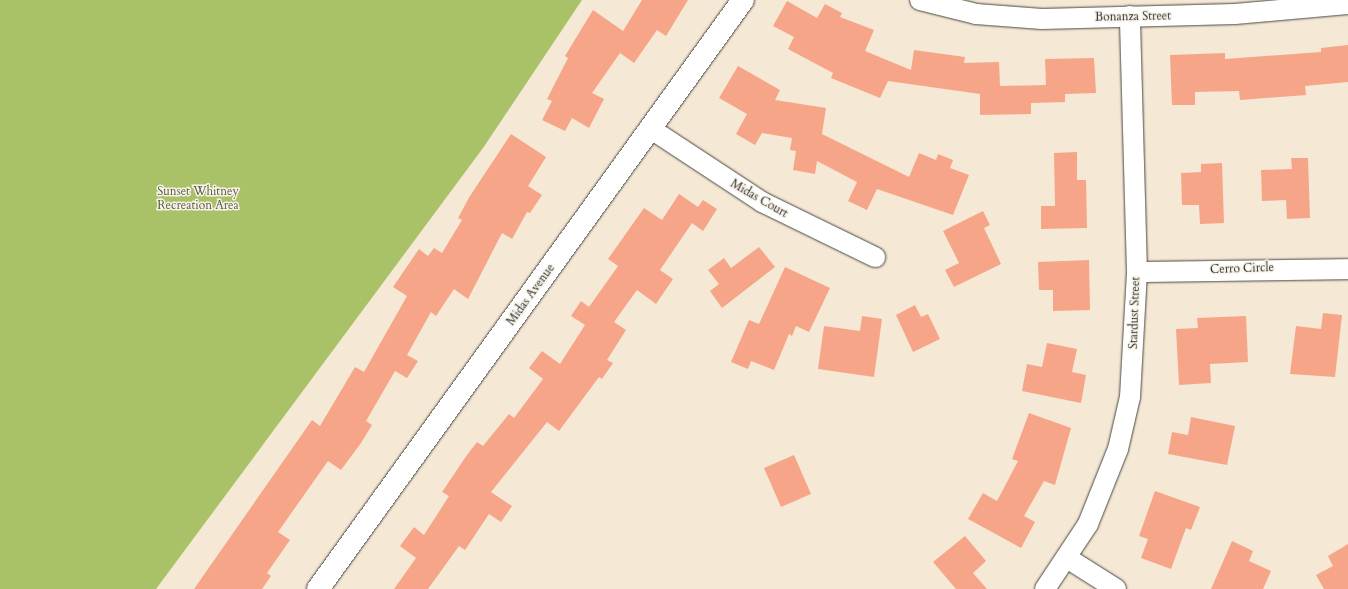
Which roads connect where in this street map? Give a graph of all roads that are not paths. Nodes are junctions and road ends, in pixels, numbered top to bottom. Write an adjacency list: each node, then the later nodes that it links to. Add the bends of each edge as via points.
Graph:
1 (743, 0): 5 (street, Midas Avenue)
2 (920, 0): 4 (street, Bonanza Street, via 976,14 1008,17)
3 (1348, 4): 4 (street, Bonanza Street, via 1235,14)
4 (1130, 16): 8 (street, Stardust Street)
5 (651, 128): 6 (street, Midas Court, via 762,202); 10 (street, Midas Avenue)
6 (875, 257)
7 (1348, 269): 8 (street, Cerro Circle)
8 (1137, 272): 9 (street, Stardust Street, via 1130,397 1118,449 1088,524)
9 (1067, 558): 11 (street, Stardust Street); 12 (street)
10 (318, 589)
11 (1045, 589)
12 (1116, 589)

